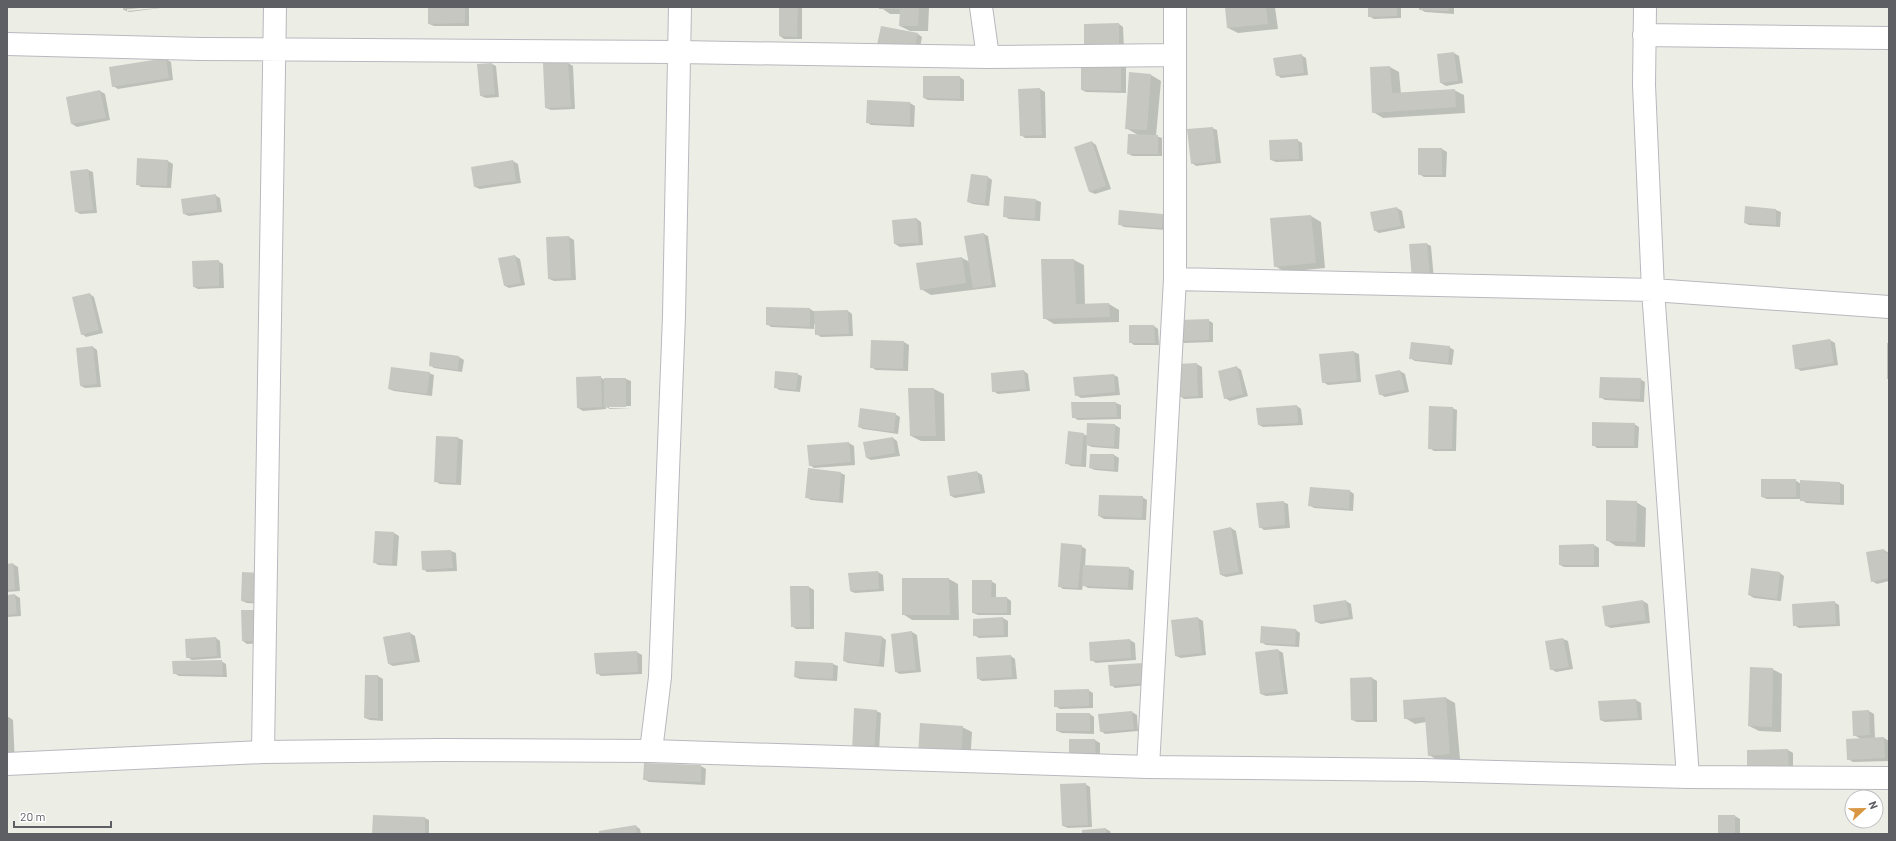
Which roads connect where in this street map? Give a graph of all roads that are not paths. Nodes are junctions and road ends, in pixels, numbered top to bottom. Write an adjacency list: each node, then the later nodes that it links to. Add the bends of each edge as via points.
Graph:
1 (274, 7): 9 (street)
2 (680, 7): 10 (street)
3 (981, 7): 12 (street)
4 (1175, 7): 11 (street)
5 (1645, 7): 6 (street)
6 (1644, 35): 7 (street); 14 (street)
7 (1889, 38)
8 (7, 44): 9 (street)
9 (273, 49): 10 (street); 17 (street)
10 (678, 52): 12 (street); 16 (street, via 673,323 660,677)
11 (1175, 56): 12 (street); 13 (street)
12 (988, 57)
13 (1175, 279): 14 (street); 19 (street)
14 (1653, 290): 15 (street); 20 (street)
15 (1889, 307)
16 (650, 751): 17 (street); 19 (street)
17 (263, 752): 18 (street)
18 (7, 764)
19 (1148, 767): 20 (street, via 1422,770)
20 (1688, 777): 21 (street)
21 (1889, 778)

